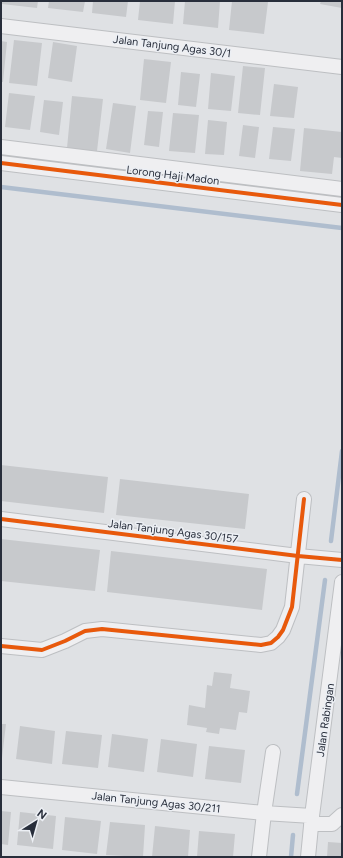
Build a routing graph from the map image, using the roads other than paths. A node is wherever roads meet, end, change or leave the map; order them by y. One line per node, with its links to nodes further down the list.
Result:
1 (1, 26): 2 (street, Jalan Tanjung Agas 30/1)
2 (342, 67)
3 (1, 147): 5 (street)
4 (1, 163): 6 (street, Lorong Haji Madon)
5 (342, 189)
6 (342, 205)
7 (304, 499): 9 (street)
8 (1, 519): 9 (street, Jalan Tanjung Agas 30/157)
9 (298, 556): 10 (street, Jalan Tanjung Agas 30/157); 12 (street)
10 (342, 560)
11 (342, 582): 17 (street, Jalan Rabingan)
12 (1, 646)
13 (273, 752): 15 (street)
14 (1, 787): 15 (street, Jalan Tanjung Agas 30/211)
15 (264, 813): 17 (street, Jalan Tanjung Agas 30/211); 18 (street)
16 (342, 815): 17 (street, Jalan Tanjung Agas 30/211)
17 (311, 820): 19 (street, Jalan Rabingan)
18 (260, 857)
19 (308, 857)

